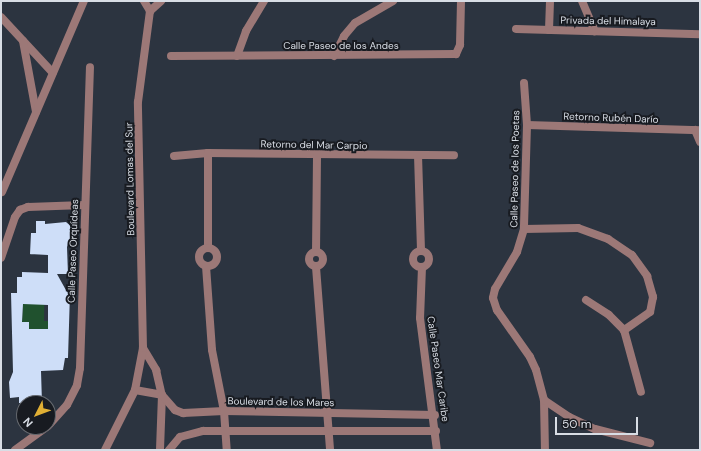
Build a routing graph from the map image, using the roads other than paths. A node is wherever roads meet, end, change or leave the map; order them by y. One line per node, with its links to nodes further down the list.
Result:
1 (84, 1): 20 (street)
2 (144, 1): 9 (street)
3 (161, 1): 9 (street)
4 (264, 1): 17 (street)
5 (393, 1): 18 (street)
6 (461, 1): 18 (street, Calle Paseo de los Andes)
7 (550, 1): 12 (street)
8 (582, 1): 13 (street)
9 (150, 11): 37 (street, Boulevard Lomas del Sur)
10 (1, 17): 15 (street)
11 (516, 29): 12 (street, Privada del Himalaya)
12 (549, 30): 13 (street, Privada del Himalaya)
13 (595, 31): 14 (street, Privada del Himalaya)
14 (700, 34)
15 (23, 41): 20 (street); 22 (street)
16 (171, 56): 17 (street, Calle Paseo de los Andes)
17 (237, 56): 18 (street, Calle Paseo de los Andes)
18 (334, 56)
19 (90, 67): 32 (street, Calle Paseo Orquídeas)
20 (53, 73): 22 (street)
21 (524, 83): 23 (street, Calle Paseo de los Poetas)
22 (36, 113): 31 (street)
23 (527, 125): 24 (street, Retorno Rubén Darío); 33 (street, Calle Paseo de los Poetas)
24 (697, 130): 25 (street, Retorno Rubén Darío)
25 (700, 142)
26 (208, 153): 27 (street, Retorno del Mar Carpio); 30 (street, Retorno del Mar Carpio); 42 (street)
27 (317, 155): 28 (street, Retorno del Mar Carpio); 43 (street)
28 (418, 155): 29 (street, Retorno del Mar Carpio); 44 (street, Calle Paseo Mar Caribe)
29 (454, 155)
30 (174, 156)
31 (2, 192)
32 (84, 205): 34 (street); 45 (street, Calle Paseo Orquídeas)
33 (524, 230): 36 (street); 41 (street, Calle Paseo de los Poetas)
34 (1, 258)
35 (586, 300): 36 (street)
36 (624, 330): 39 (street)
37 (143, 348): 38 (street, Boulevard Lomas del Sur); 40 (street, Boulevard Lomas del Sur)
38 (135, 390): 40 (street); 51 (street, Boulevard Lomas del Sur)
39 (641, 392)
40 (162, 395): 42 (street, Boulevard de los Mares); 53 (street, Boulevard Lomas del Sur)
41 (544, 400): 50 (street); 58 (street, Calle Paseo de los Poetas)
42 (224, 411): 43 (street, Boulevard de los Mares); 46 (street)
43 (326, 412): 44 (street, Boulevard de los Mares); 47 (street)
44 (435, 415): 48 (street, Calle Paseo Mar Caribe)
45 (56, 418)
46 (227, 430): 47 (street); 54 (street); 55 (street)
47 (329, 430): 48 (street); 56 (street)
48 (436, 431): 57 (street, Calle Paseo Mar Caribe)
49 (37, 435): 52 (street, Calle Paseo Orquídeas)
50 (650, 443)
51 (107, 449)
52 (15, 450)
53 (160, 450)
54 (169, 450)
55 (227, 450)
56 (330, 450)
57 (437, 450)
58 (545, 450)

